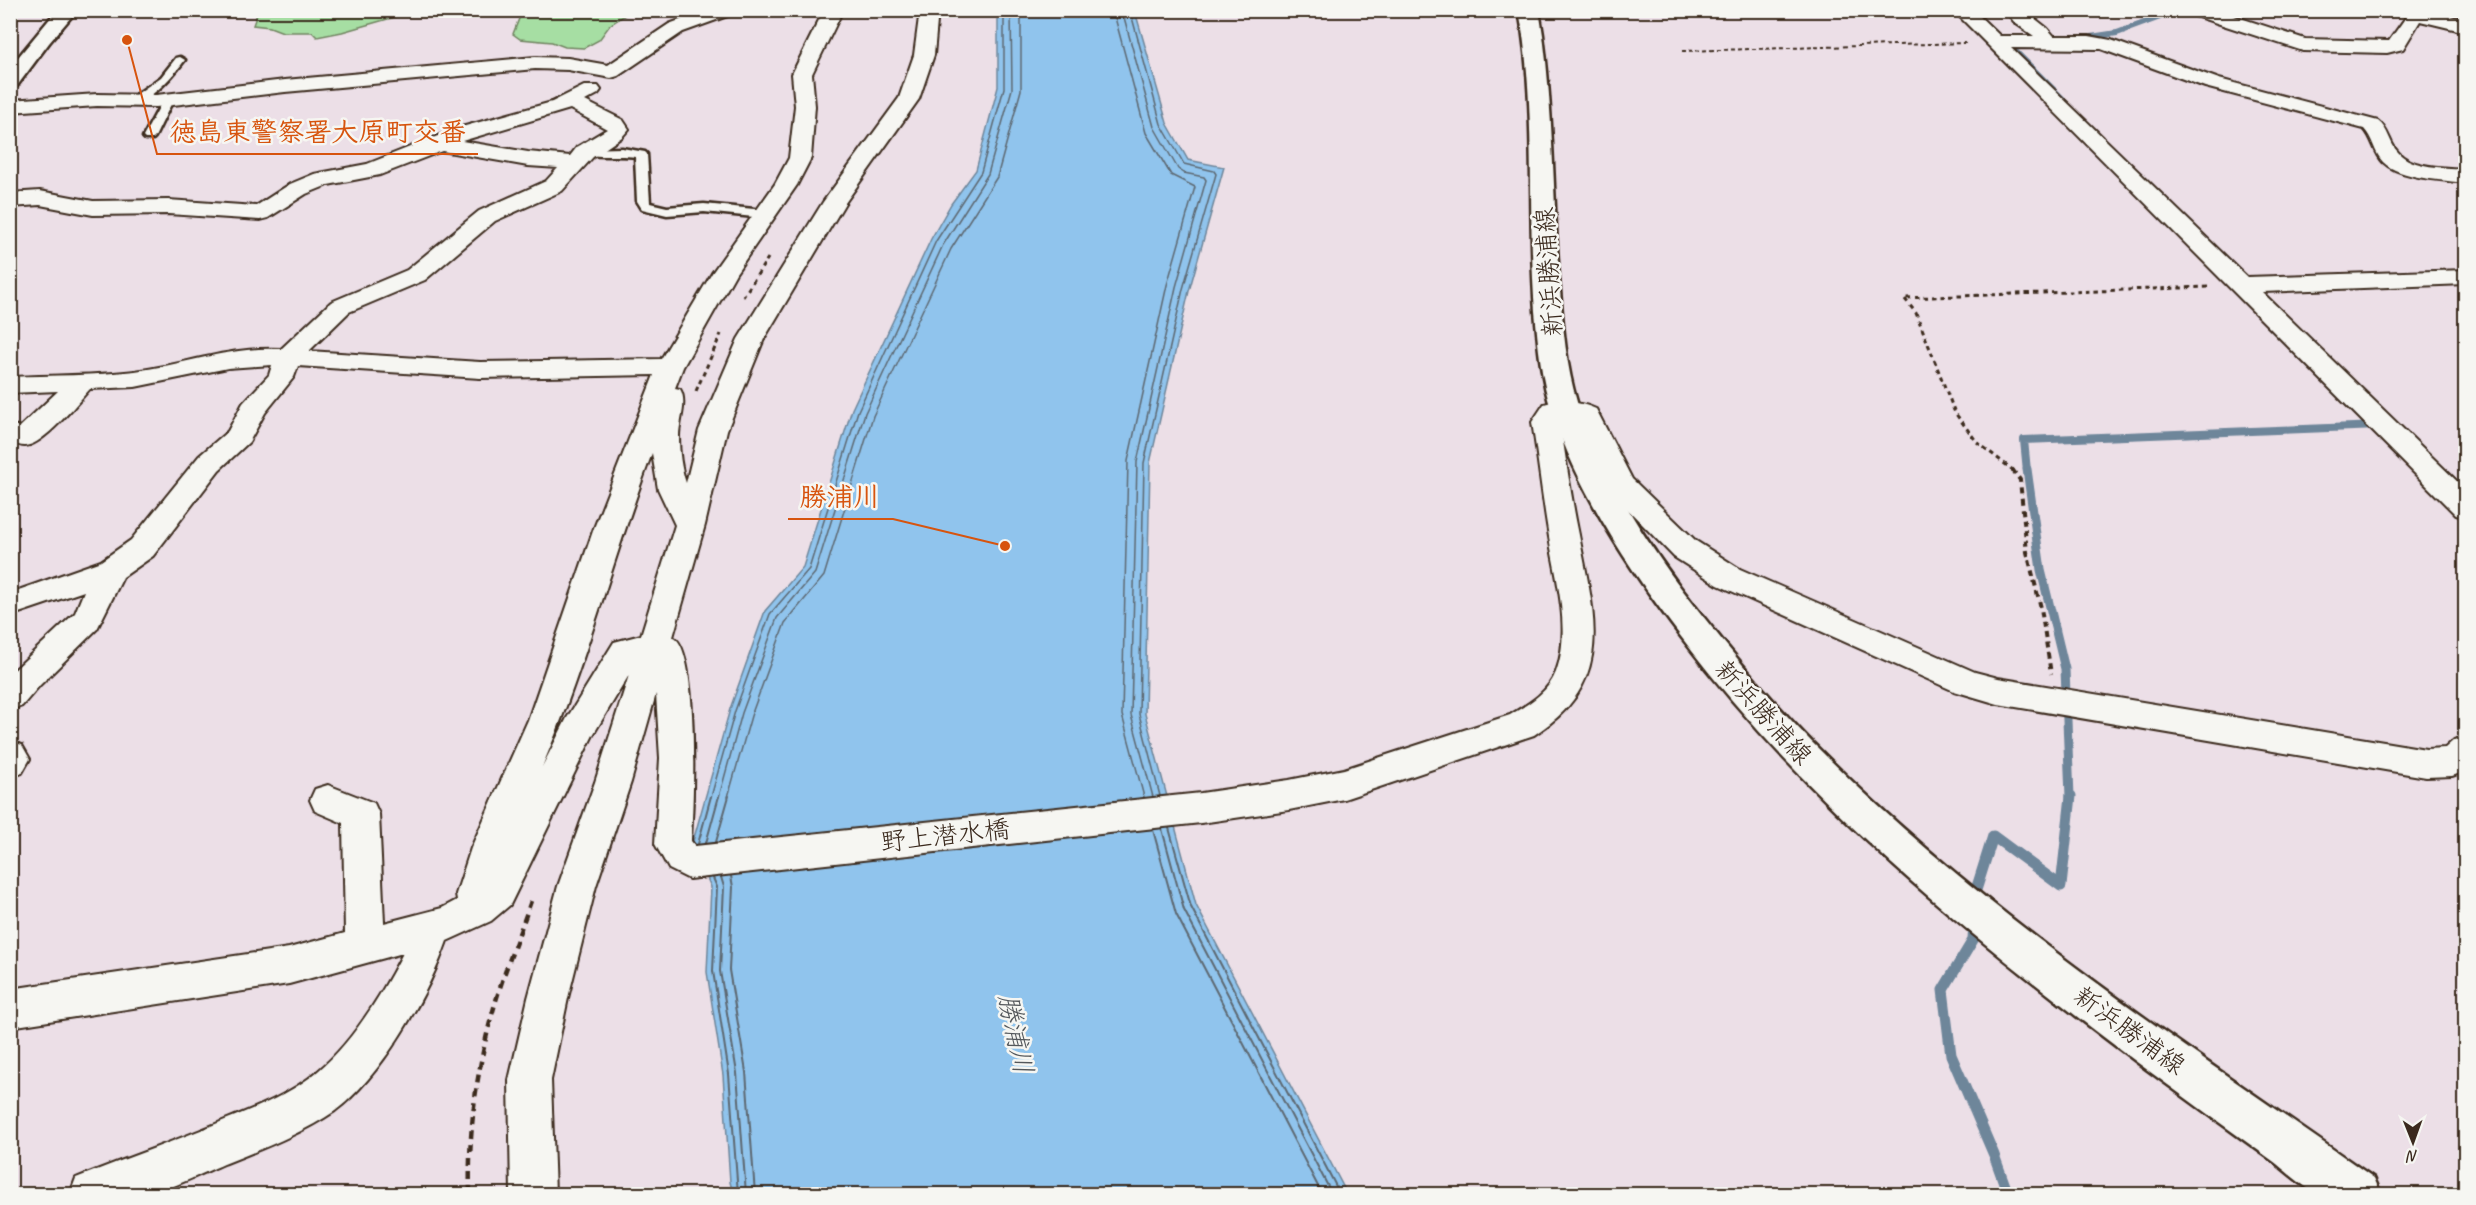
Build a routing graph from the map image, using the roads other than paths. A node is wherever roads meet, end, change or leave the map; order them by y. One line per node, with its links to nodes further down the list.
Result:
1 (68, 10): 15 (main road)
2 (726, 10): 14 (street)
3 (834, 10): 25 (street)
4 (929, 10): 35 (street)
5 (1529, 10): 32 (main road, 新浜勝浦線)
6 (1962, 10): 12 (street)
7 (2014, 10): 11 (street)
8 (2196, 10): 9 (street)
9 (2415, 13): 10 (street)
10 (2466, 26)
11 (2047, 41): 12 (street); 23 (street)
12 (1996, 42): 27 (street)
13 (180, 60): 16 (lane)
14 (611, 72): 17 (street); 18 (street)
15 (10, 82)
16 (135, 100): 17 (street); 19 (street)
17 (168, 100): 20 (lane)
18 (572, 101): 21 (street); 22 (street)
19 (10, 106)
20 (149, 137)
21 (440, 144): 22 (street); 24 (street)
22 (580, 158): 25 (lane); 28 (street)
23 (2466, 176)
24 (10, 200)
25 (764, 214): 29 (street)
26 (2466, 277): 27 (street)
27 (2240, 285): 34 (street)
28 (288, 357): 29 (street); 30 (street); 36 (street)
29 (668, 372): 35 (street); 44 (street)
30 (82, 381): 31 (street); 33 (street)
31 (10, 385)
32 (1565, 409): 38 (street, 野上潜水橋); 40 (street); 50 (main road, 新浜勝浦線)
33 (15, 438)
34 (2466, 508)
35 (690, 525): 38 (street)
36 (112, 568): 37 (street); 39 (street)
37 (10, 605)
38 (655, 643): 44 (street); 49 (street)
39 (10, 697)
40 (2466, 750)
41 (10, 755): 42 (street)
42 (10, 763)
43 (328, 800): 46 (street)
44 (477, 909): 45 (street)
45 (431, 928): 46 (street); 48 (street)
46 (365, 946): 47 (street)
47 (10, 1008)
48 (92, 1194)
49 (533, 1194)
50 (2358, 1194)

